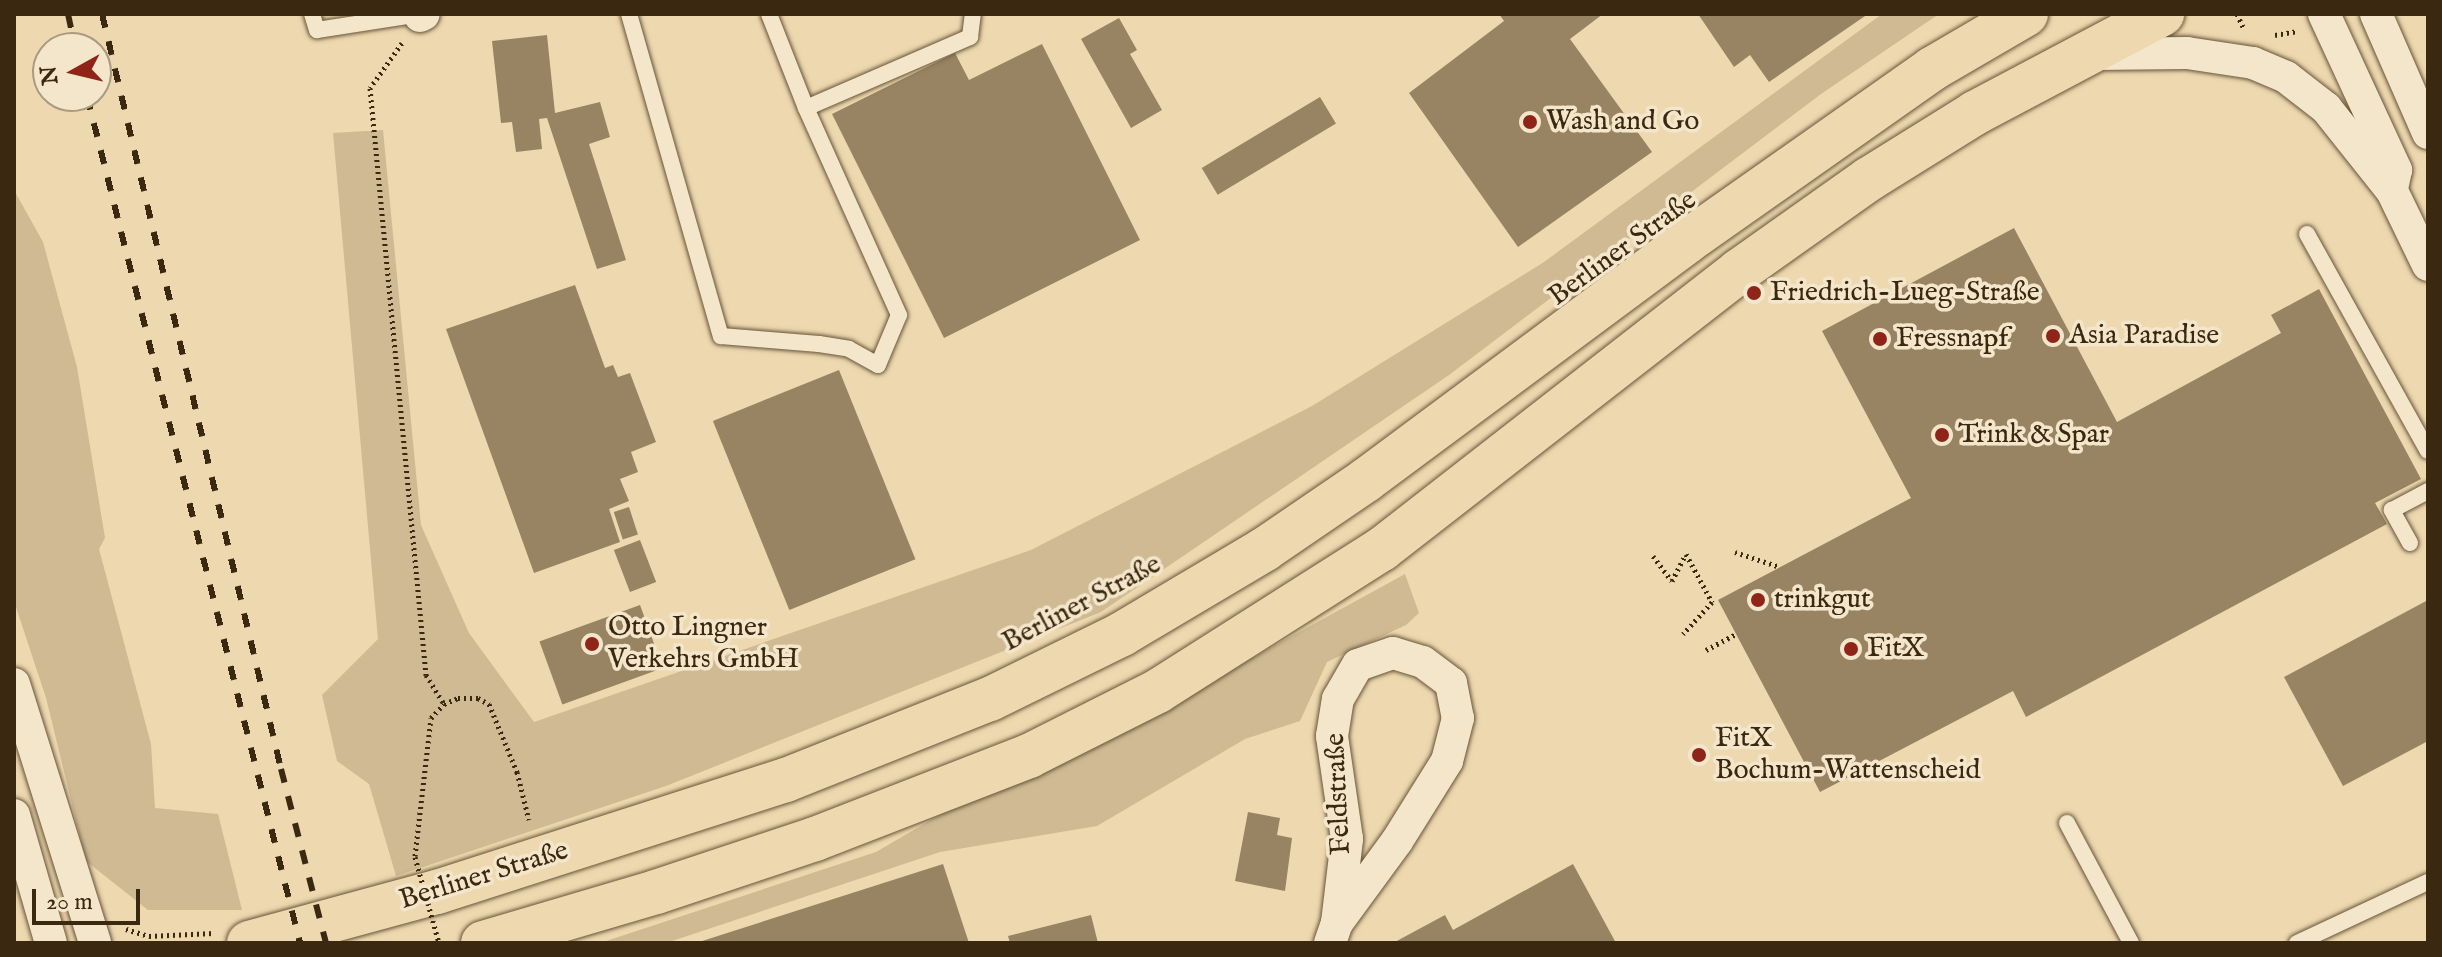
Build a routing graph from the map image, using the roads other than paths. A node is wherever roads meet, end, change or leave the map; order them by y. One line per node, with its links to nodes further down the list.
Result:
1 (312, 14): 8 (lane)
2 (629, 14): 11 (lane)
3 (769, 14): 11 (lane)
4 (973, 14): 11 (lane)
5 (2026, 14): 24 (main road, Berliner Straße)
6 (2162, 14): 10 (main road)
7 (2376, 14): 12 (street)
8 (421, 15)
9 (2325, 16): 13 (street)
10 (2085, 54): 13 (street); 27 (main road)
11 (806, 108)
12 (2428, 133)
13 (2392, 191): 15 (street)
14 (2307, 234): 16 (lane)
15 (2428, 265)
16 (2428, 451)
17 (2428, 491): 18 (lane)
18 (2410, 543)
19 (14, 684): 25 (street)
20 (14, 815): 26 (street)
21 (2067, 823): 28 (lane)
22 (2428, 882): 29 (lane)
23 (1334, 933): 23 (street, Feldstraße)
24 (235, 938)
25 (94, 940)
26 (51, 943)
27 (483, 943)
28 (2131, 943)
29 (2297, 943)

